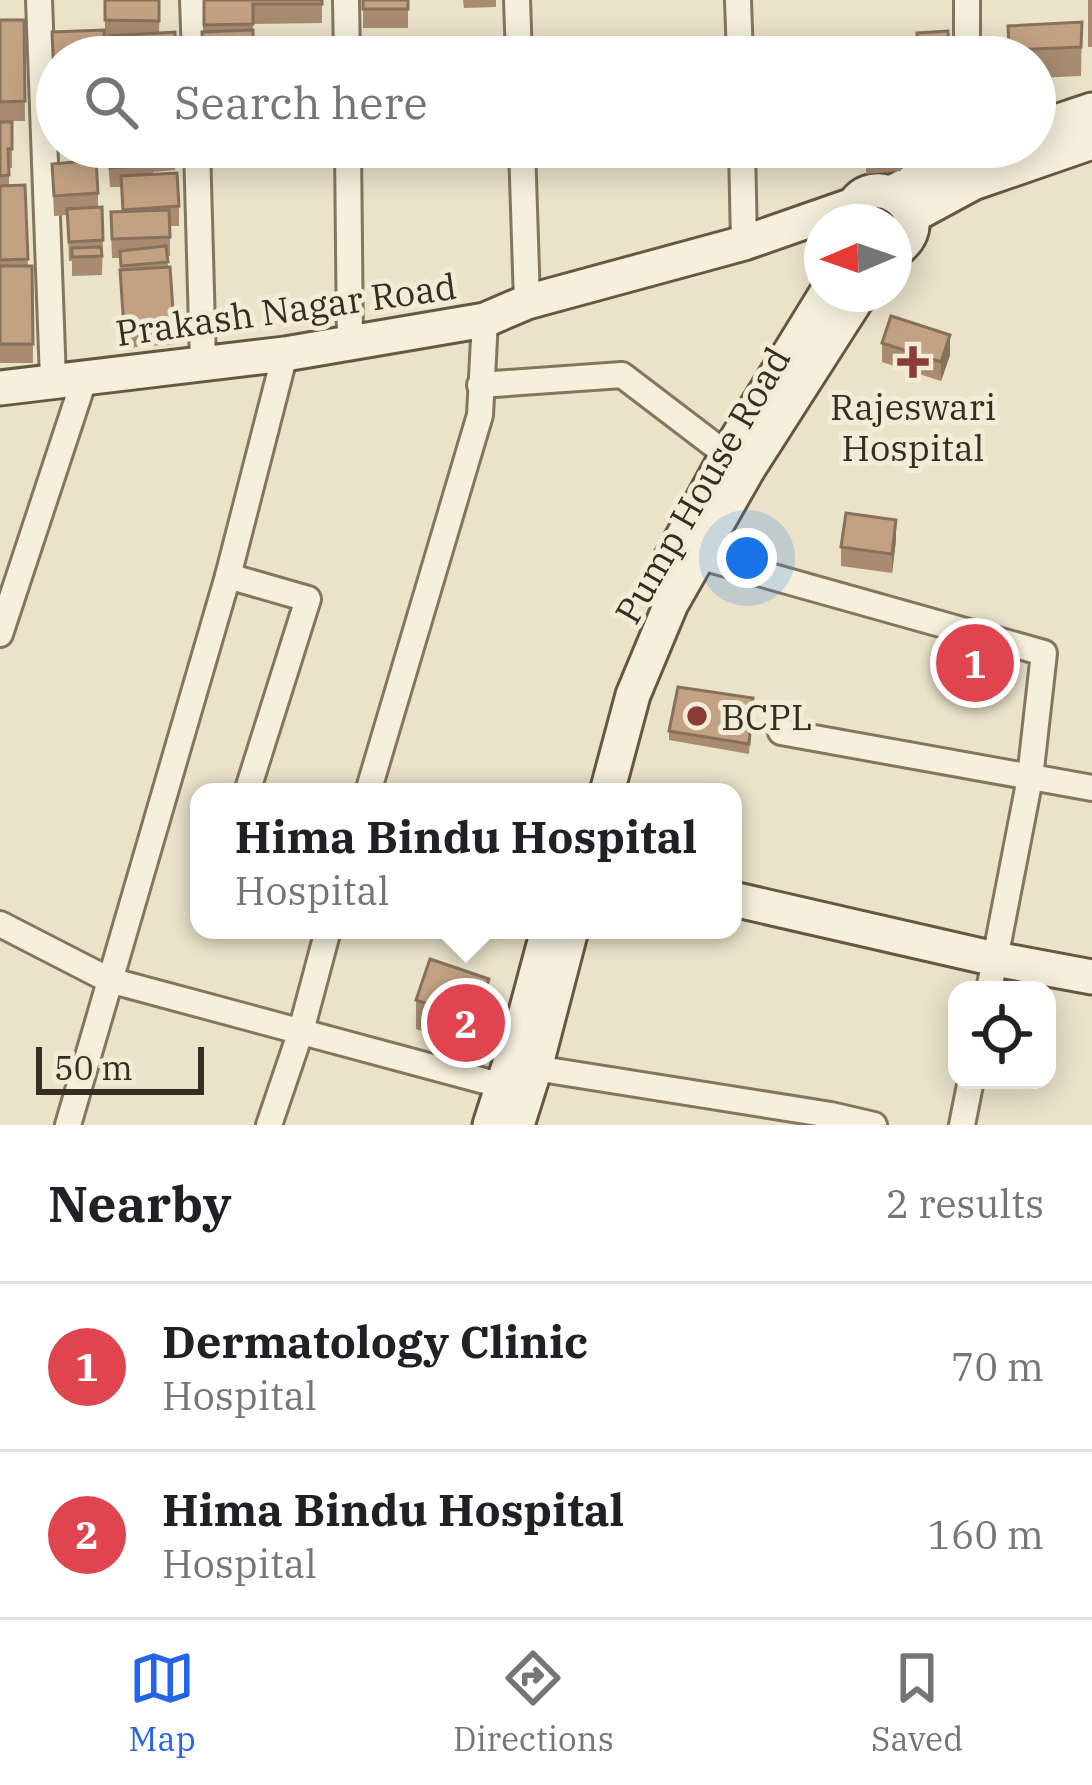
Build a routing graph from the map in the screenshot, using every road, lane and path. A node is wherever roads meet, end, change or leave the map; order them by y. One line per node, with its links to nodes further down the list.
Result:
1 (39, 0): 7 (street)
2 (193, 0): 8 (street)
3 (346, 0): 9 (street)
4 (517, 0): 10 (street)
5 (739, 0): 11 (street)
6 (967, 0): 12 (street)
7 (42, 36)
8 (194, 36)
9 (347, 36)
10 (518, 36)
11 (740, 36)
12 (967, 36)
13 (1092, 110): 14 (main road)
14 (1056, 122)
15 (1092, 142): 16 (main road)
16 (1056, 154)
17 (52, 168): 35 (street)
18 (198, 168): 34 (street)
19 (348, 168): 32 (street)
20 (523, 168): 28 (street)
21 (742, 168): 27 (street)
22 (948, 168): 25 (main road)
23 (1017, 168): 25 (main road)
24 (859, 204): 25 (main road, Prakash Nagar Road)
25 (902, 204)
26 (804, 226): 27 (main road, Prakash Nagar Road)
27 (744, 243): 28 (main road, Prakash Nagar Road)
28 (527, 302): 31 (main road, Prakash Nagar Road)
29 (815, 312): 38 (main road)
30 (848, 312): 39 (main road, Pump House Road)
31 (485, 320): 32 (main road, Prakash Nagar Road); 36 (street)
32 (350, 344): 33 (main road, Prakash Nagar Road)
33 (285, 354): 34 (main road, Prakash Nagar Road); 40 (street)
34 (203, 363): 35 (main road, Prakash Nagar Road)
35 (69, 378): 37 (main road, Prakash Nagar Road); 41 (street)
36 (481, 385): 38 (street); 45 (street)
37 (0, 388)
38 (727, 454): 46 (main road)
39 (698, 556): 43 (street); 47 (main road, Pump House Road)
40 (228, 576): 44 (street); 56 (street)
41 (0, 634)
42 (781, 732): 43 (street)
43 (1030, 778): 48 (street); 54 (street)
44 (250, 783)
45 (371, 783)
46 (586, 783)
47 (610, 783)
48 (1092, 788)
49 (742, 901): 54 (main road)
50 (0, 924): 56 (street)
51 (326, 939): 57 (street)
52 (545, 939): 59 (main road)
53 (570, 939): 58 (main road)
54 (992, 975): 55 (main road)
55 (1092, 977)
56 (110, 980): 57 (street); 62 (street)
57 (301, 1030): 59 (street); 63 (street)
58 (536, 1068): 59 (main road); 61 (street); 65 (main road)
59 (503, 1086): 64 (main road)
60 (969, 1089): 67 (street)
61 (830, 1120): 66 (street)
62 (68, 1125)
63 (269, 1125)
64 (490, 1125)
65 (518, 1125)
66 (874, 1125)
67 (962, 1125)

